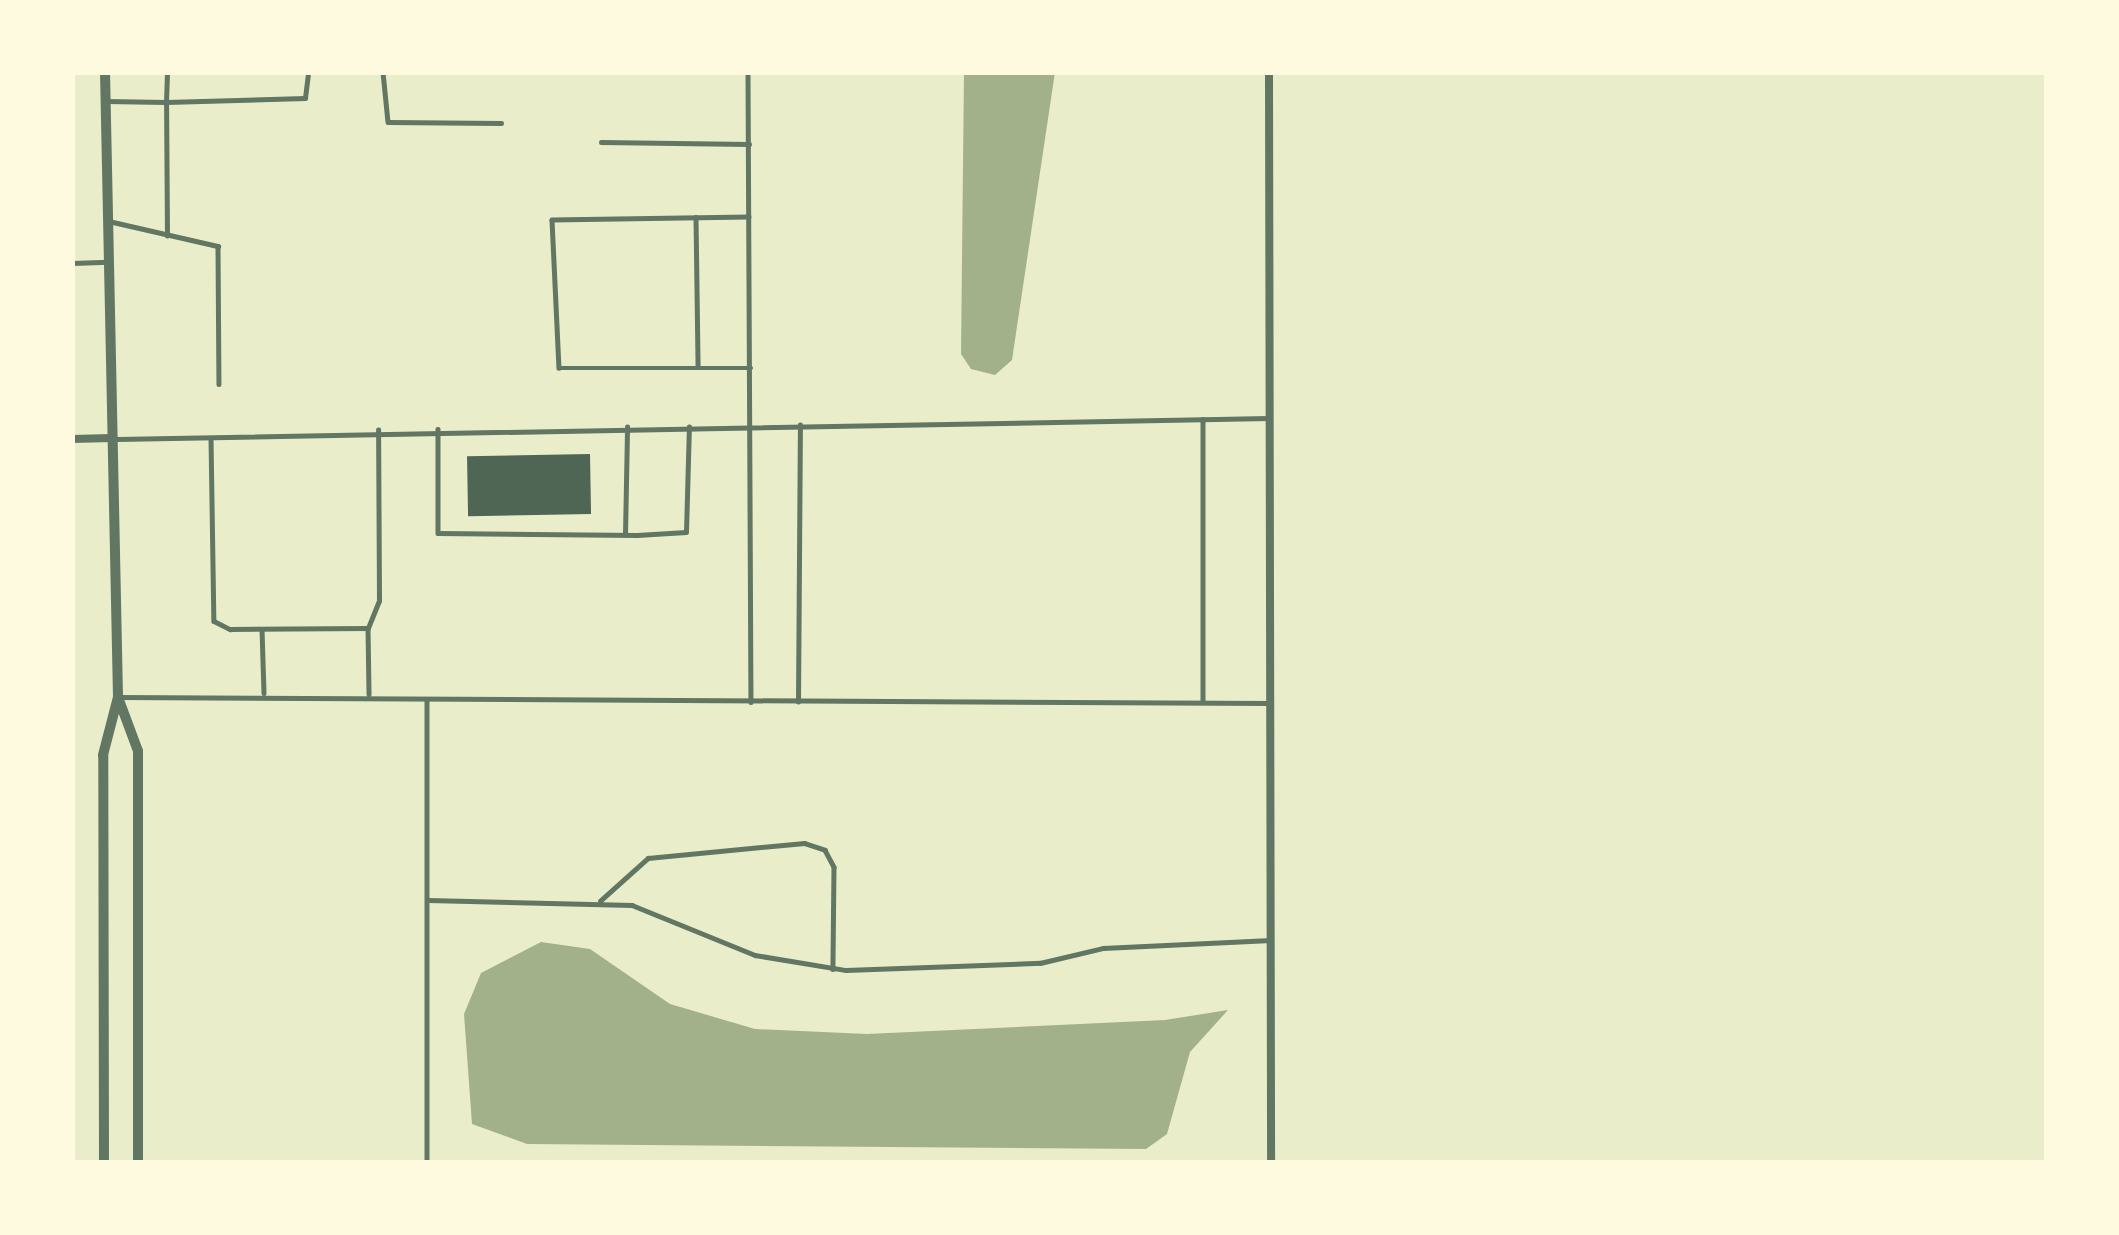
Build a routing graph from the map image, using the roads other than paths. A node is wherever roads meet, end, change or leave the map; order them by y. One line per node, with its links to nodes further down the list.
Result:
1 (105, 72): 7 (street)
2 (166, 72): 8 (lane)
3 (308, 72): 8 (lane)
4 (382, 72): 9 (lane)
5 (748, 72): 11 (lane)
6 (1269, 72): 21 (street)
7 (106, 101): 8 (lane); 14 (street)
8 (166, 102): 15 (lane)
9 (501, 123)
10 (601, 142): 11 (lane)
11 (749, 144): 13 (lane)
12 (696, 217): 13 (lane); 18 (lane); 18 (lane)
13 (749, 217): 19 (lane)
14 (107, 222): 15 (lane); 16 (street)
15 (167, 236): 20 (lane)
16 (108, 262): 17 (lane); 31 (street)
17 (72, 263)
18 (698, 368): 19 (lane)
19 (751, 368): 24 (lane)
20 (219, 384)
21 (1269, 418): 22 (lane); 42 (street)
22 (1203, 419): 23 (lane); 41 (lane)
23 (800, 425): 24 (lane); 40 (lane)
24 (751, 426): 25 (lane); 39 (lane)
25 (689, 427): 26 (lane); 32 (lane)
26 (627, 428): 27 (lane); 32 (lane)
27 (438, 429): 28 (lane); 32 (lane)
28 (378, 430): 29 (lane); 33 (lane)
29 (211, 438): 31 (lane); 34 (lane)
30 (72, 439): 31 (street)
31 (112, 439): 37 (street)
32 (625, 535)
33 (368, 628): 34 (lane); 36 (lane)
34 (262, 629): 35 (lane)
35 (264, 693): 36 (lane); 37 (lane)
36 (369, 695): 38 (lane)
37 (118, 697): 47 (street); 48 (street)
38 (427, 701): 39 (lane); 43 (lane)
39 (751, 702): 40 (lane)
40 (798, 702): 41 (lane)
41 (1203, 703): 42 (lane)
42 (1270, 703): 45 (street)
43 (428, 900): 44 (lane); 49 (lane)
44 (600, 902): 46 (lane); 46 (lane)
45 (1270, 940): 46 (lane); 50 (street)
46 (833, 969)
47 (104, 1163)
48 (138, 1163)
49 (427, 1163)
50 (1271, 1163)

